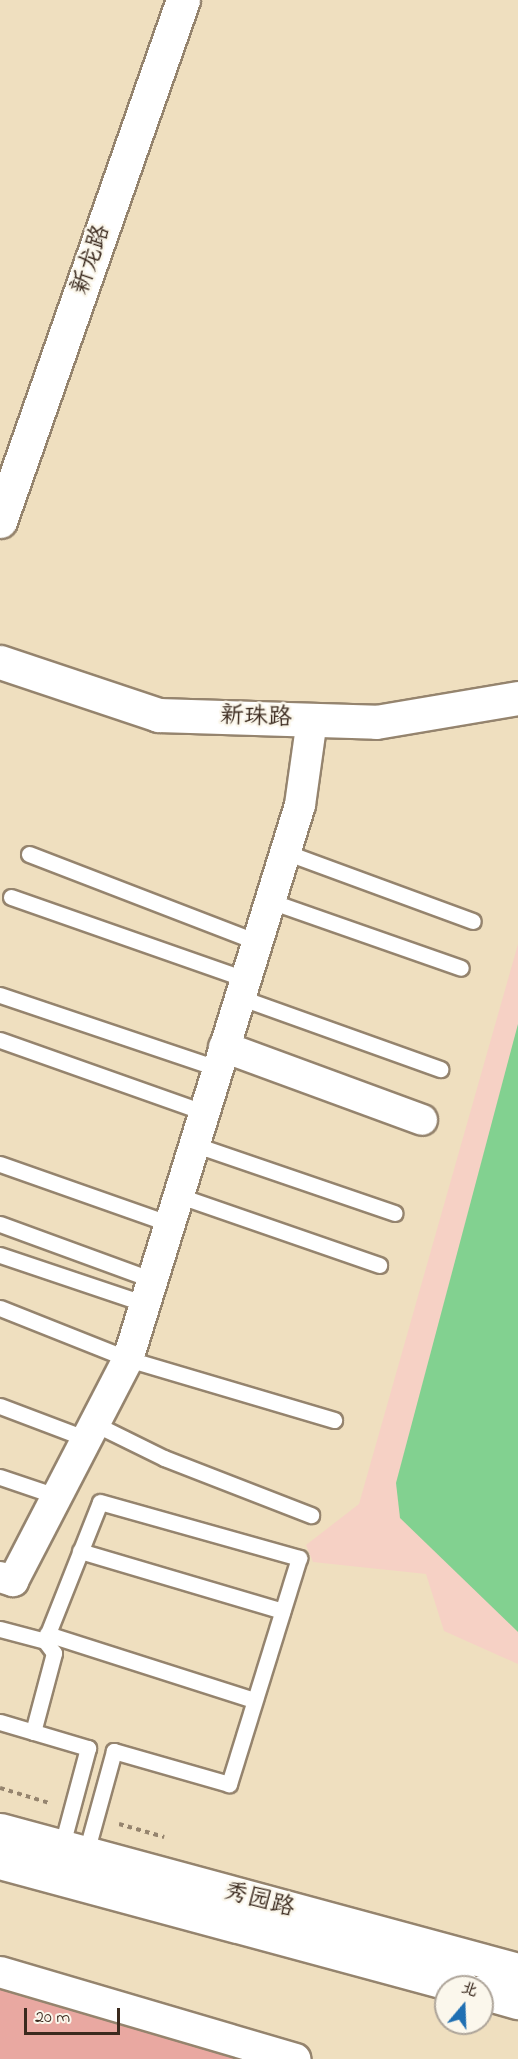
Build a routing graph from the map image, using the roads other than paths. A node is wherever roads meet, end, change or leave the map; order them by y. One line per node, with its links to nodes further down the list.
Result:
1 (183, 0): 2 (street, 新龙路)
2 (0, 521)
3 (0, 662): 5 (street, 新珠路)
4 (518, 698): 5 (street, 新珠路)
5 (312, 720): 6 (street)
6 (285, 852): 9 (street); 10 (lane)
7 (29, 854): 11 (lane)
8 (11, 897): 13 (lane)
9 (270, 901): 11 (street); 12 (lane)
10 (473, 921)
11 (257, 942): 13 (street)
12 (461, 968)
13 (242, 988): 16 (street); 17 (lane)
14 (0, 995): 16 (lane)
15 (0, 1040): 18 (lane)
16 (220, 1057): 18 (street); 19 (street)
17 (440, 1069)
18 (203, 1112): 20 (street)
19 (422, 1120)
20 (193, 1144): 22 (street); 23 (lane)
21 (0, 1164): 24 (lane)
22 (177, 1195): 24 (street); 27 (lane)
23 (395, 1213)
24 (168, 1223): 28 (street)
25 (0, 1224): 28 (lane)
26 (0, 1255): 28 (lane)
27 (379, 1265)
28 (146, 1291): 30 (street)
29 (0, 1308): 30 (lane)
30 (128, 1359): 32 (lane); 33 (street)
31 (0, 1406): 33 (lane)
32 (334, 1420)
33 (93, 1432): 35 (street); 36 (lane)
34 (0, 1477): 35 (lane)
35 (59, 1497): 38 (street)
36 (311, 1515)
37 (80, 1551): 39 (lane); 39 (lane); 41 (lane)
38 (0, 1577)
39 (282, 1611): 42 (lane)
40 (0, 1629): 41 (lane)
41 (46, 1637): 42 (lane); 44 (lane)
42 (254, 1700): 47 (lane)
43 (0, 1722): 44 (lane)
44 (33, 1732): 47 (lane)
45 (0, 1830): 47 (street, 秀园路)
46 (0, 1862): 47 (street, 秀园路)
47 (68, 1866): 48 (street, 秀园路); 50 (street, 秀园路)
48 (518, 1970)
49 (0, 1972): 53 (street)
50 (434, 1978)
51 (494, 1995): 52 (street)
52 (518, 2002)
53 (256, 2054): 54 (street)
54 (295, 2059)

